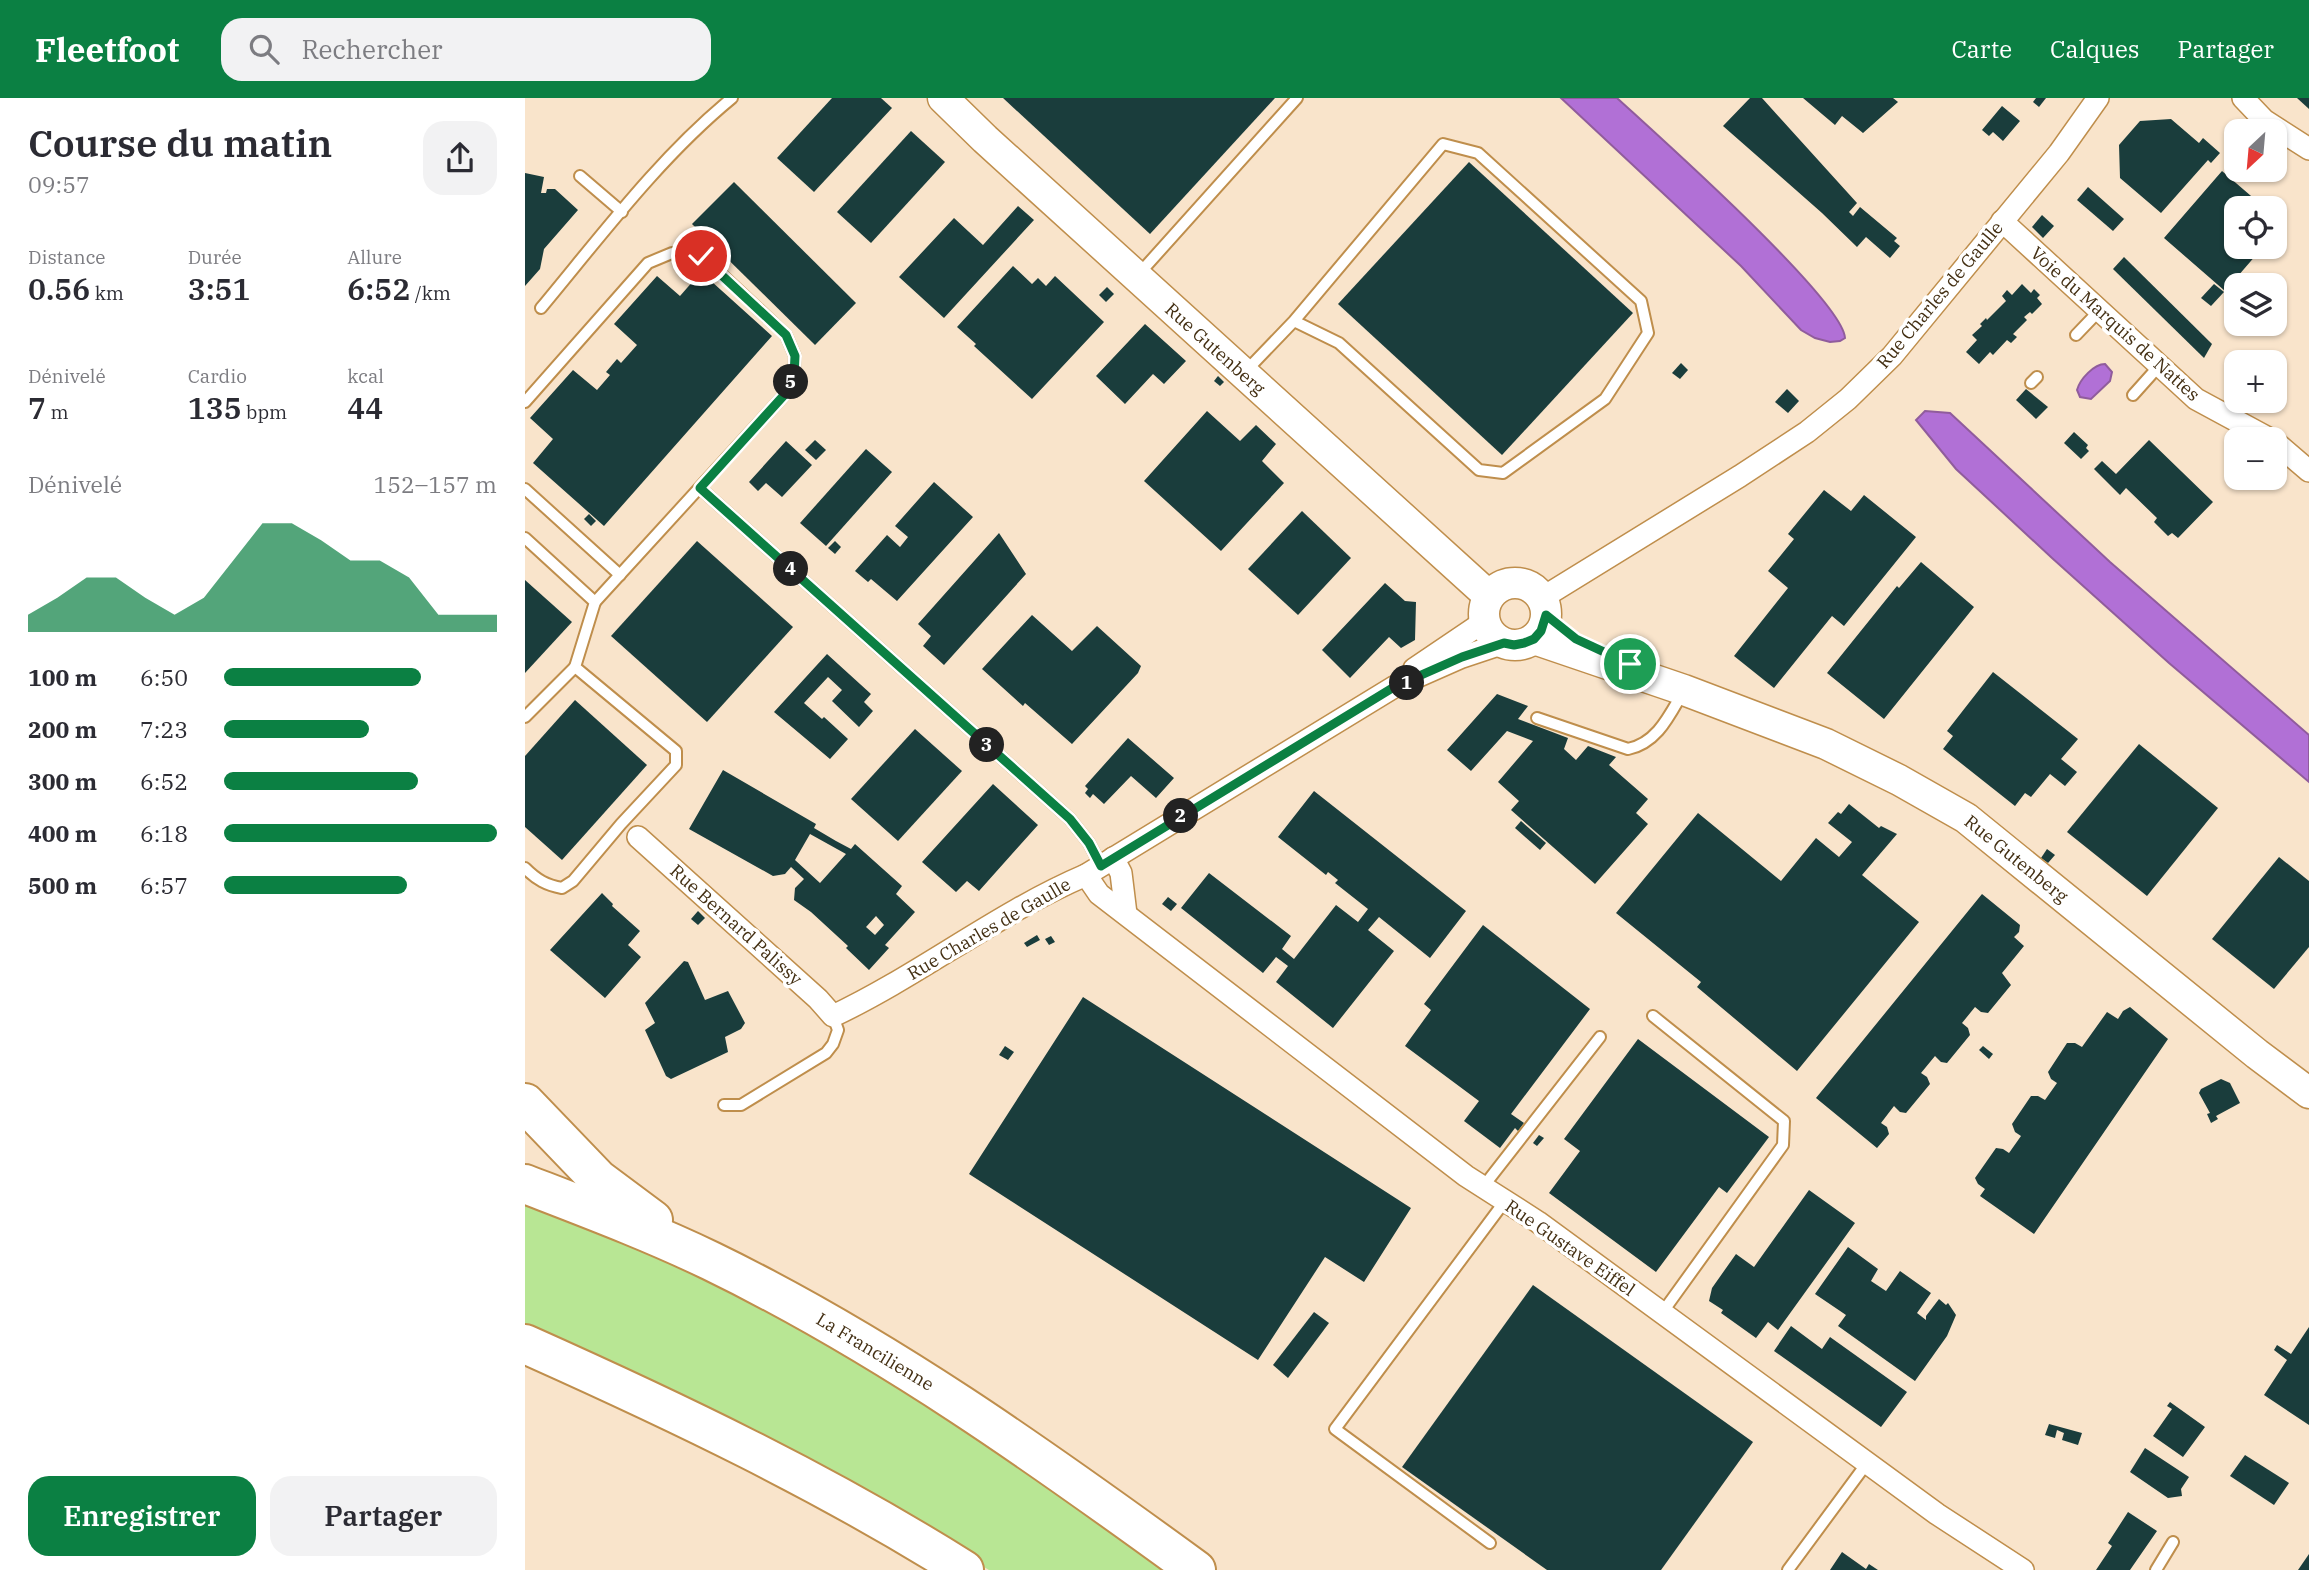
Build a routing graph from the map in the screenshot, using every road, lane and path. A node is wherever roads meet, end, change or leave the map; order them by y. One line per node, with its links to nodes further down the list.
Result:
1 (732, 98): 8 (lane)
2 (943, 98): 10 (street, Rue Gutenberg)
3 (1297, 98): 10 (lane)
4 (2098, 98): 9 (street, Rue Charles de Gaulle)
5 (2243, 98): 6 (street)
6 (2309, 149)
7 (580, 176): 8 (lane)
8 (622, 212): 11 (lane)
9 (2002, 221): 12 (street, Voie du Marquis de Nattes); 27 (street, Rue Charles de Gaulle)
10 (1136, 277): 16 (street, Rue Gutenberg)
11 (541, 308)
12 (2099, 312): 14 (lane); 15 (street, Voie du Marquis de Nattes)
13 (1294, 321): 13 (lane); 16 (lane)
14 (2076, 335)
15 (2159, 366): 17 (lane); 19 (street, Voie du Marquis de Nattes)
16 (1243, 374): 28 (street, Rue Gutenberg)
17 (2133, 395)
18 (525, 402): 22 (lane)
19 (2248, 427)
20 (2287, 452): 21 (street)
21 (2309, 471)
22 (700, 488): 25 (lane); 34 (lane, Rue Gustave Eiffel)
23 (525, 489): 25 (lane)
24 (525, 538): 26 (lane)
25 (620, 575): 26 (lane)
26 (595, 602): 29 (lane)
27 (1540, 617): 28 (street); 28 (street); 30 (street, Rue Gutenberg)
28 (1493, 620): 34 (street, Rue Charles de Gaulle)
29 (575, 667): 31 (lane); 33 (lane)
30 (1684, 690): 32 (lane); 40 (street, Rue Gutenberg)
31 (525, 717)
32 (1537, 718)
33 (630, 831): 35 (lane); 37 (street, Rue Bernard Palissy)
34 (1100, 866): 36 (street, Rue Gustave Eiffel); 36 (street, Rue Gustave Eiffel); 37 (street, Rue Charles de Gaulle)
35 (525, 869)
36 (1126, 914): 44 (street, Rue Gustave Eiffel)
37 (833, 1016): 42 (lane)
38 (1653, 1016): 47 (lane)
39 (1600, 1037): 44 (lane)
40 (2309, 1093)
41 (525, 1103): 46 (highway)
42 (723, 1105)
43 (525, 1184): 46 (highway, La Francilienne)
44 (1483, 1187): 45 (street, Rue Gustave Eiffel)
45 (1505, 1201): 47 (street, Rue Gustave Eiffel); 53 (lane)
46 (668, 1241): 55 (highway, La Francilienne)
47 (1662, 1313): 51 (street, Rue Gustave Eiffel)
48 (525, 1344): 50 (highway)
49 (525, 1363): 50 (highway)
50 (605, 1380): 54 (highway)
51 (1867, 1463): 56 (lane); 57 (street, Rue Gustave Eiffel)
52 (2173, 1542): 58 (lane)
53 (1490, 1543)
54 (964, 1570)
55 (1196, 1570)
56 (1788, 1570)
57 (2023, 1570)
58 (2155, 1570)

